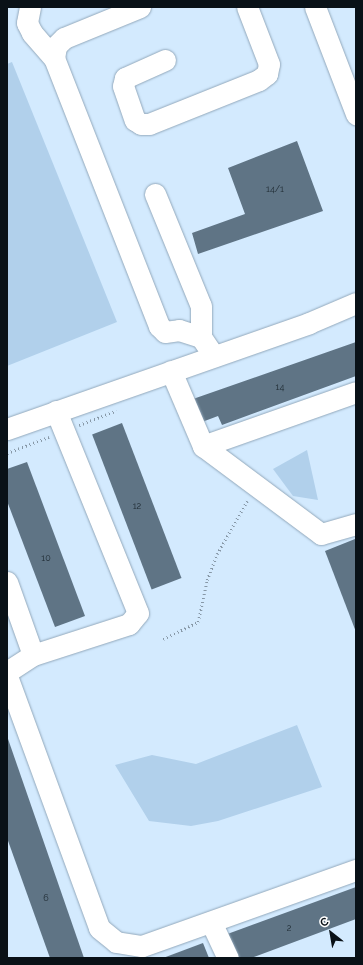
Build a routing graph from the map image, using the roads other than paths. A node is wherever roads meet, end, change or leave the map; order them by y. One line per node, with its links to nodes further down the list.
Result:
1 (30, 7): 5 (street)
2 (140, 7): 5 (street)
3 (247, 7): 6 (street)
4 (315, 7): 7 (street)
5 (54, 58): 10 (street)
6 (165, 60)
7 (356, 114)
8 (155, 194): 10 (street)
9 (356, 303): 11 (street)
10 (201, 337): 11 (street)
11 (214, 356): 12 (street)
12 (171, 371): 14 (street); 16 (street)
13 (356, 392): 16 (street)
14 (56, 411): 15 (street); 19 (street)
15 (7, 429)
16 (203, 446): 17 (street)
17 (356, 524)
18 (7, 582): 19 (street)
19 (34, 655): 20 (street)
20 (7, 672)
21 (7, 676): 23 (street)
22 (356, 870): 23 (street)
23 (211, 922): 24 (street)
24 (228, 958)

